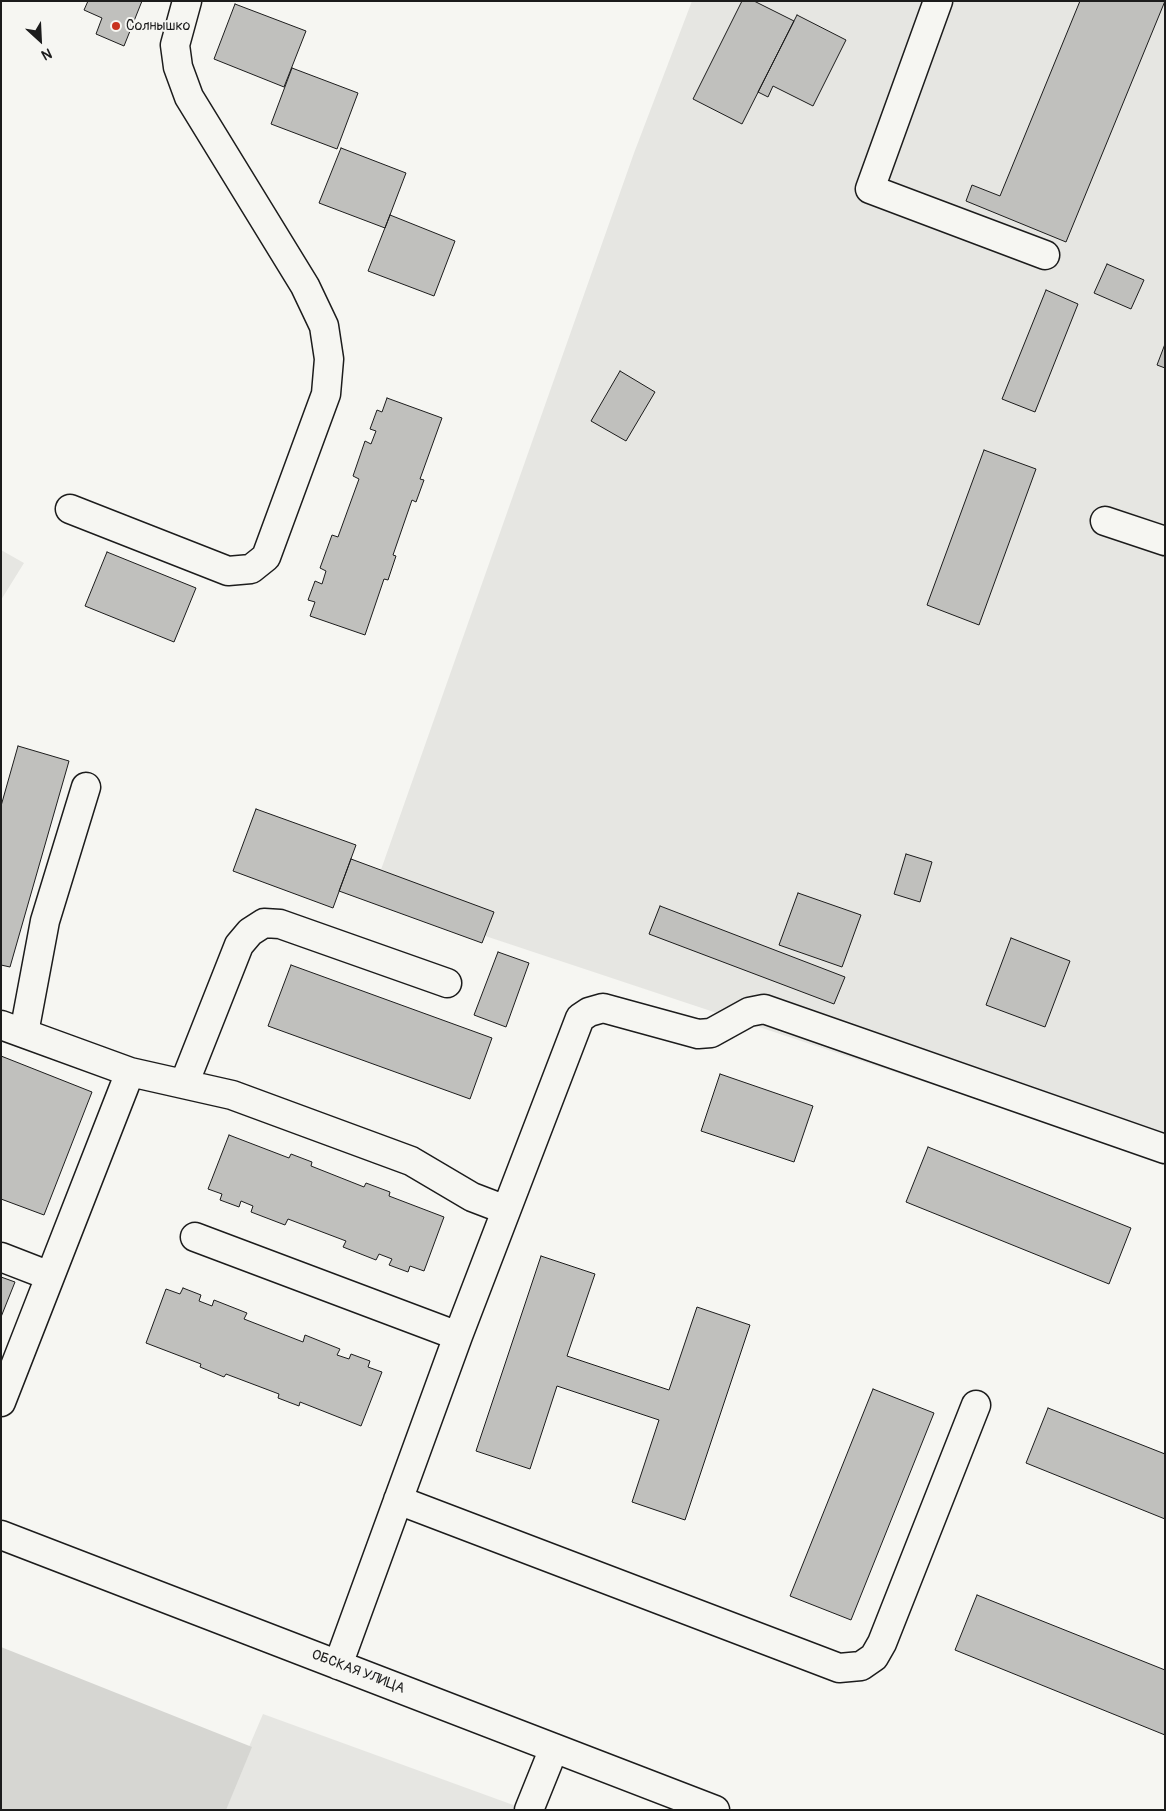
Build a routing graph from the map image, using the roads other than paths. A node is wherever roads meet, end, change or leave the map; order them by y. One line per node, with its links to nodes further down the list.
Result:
1 (187, 1): 4 (street)
2 (938, 1): 3 (street)
3 (1045, 255)
4 (70, 510)
5 (1105, 521): 6 (street)
6 (1165, 541)
7 (86, 787): 9 (street)
8 (447, 983): 11 (street)
9 (12, 1029): 10 (street)
10 (130, 1072): 11 (street); 16 (street)
11 (184, 1084): 13 (street)
12 (1165, 1149): 13 (street)
13 (506, 1210): 17 (street)
14 (194, 1237): 17 (street)
15 (1, 1257): 16 (street)
16 (50, 1276): 18 (street)
17 (458, 1336): 20 (street)
18 (1, 1401)
19 (976, 1405): 20 (street)
20 (398, 1500): 22 (street)
21 (1, 1535): 22 (street, ОБСКАЯ УЛИЦА)
22 (338, 1665): 23 (street, ОБСКАЯ УЛИЦА)
23 (554, 1748): 24 (street); 25 (street, ОБСКАЯ УЛИЦА)
24 (529, 1810)
25 (714, 1810)

